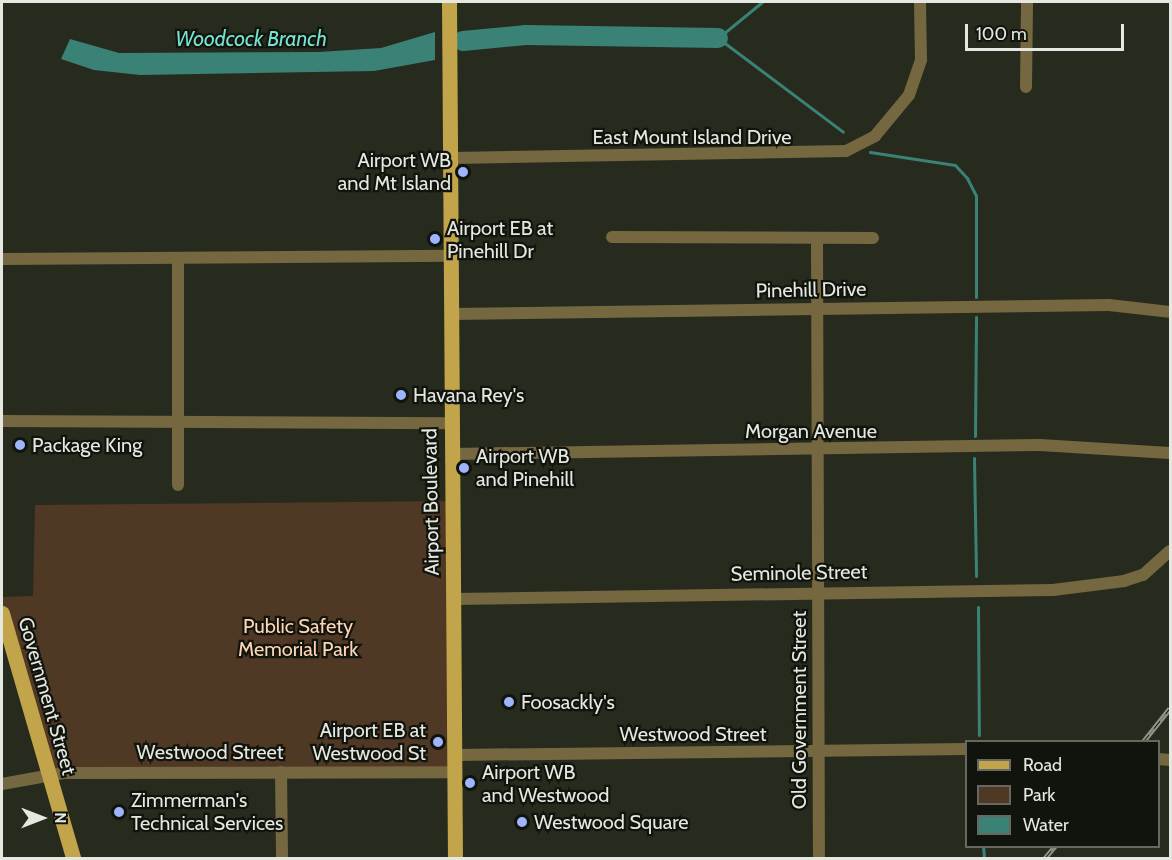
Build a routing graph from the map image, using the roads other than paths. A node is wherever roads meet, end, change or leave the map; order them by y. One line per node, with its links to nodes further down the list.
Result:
1 (449, 2): 5 (main road, Airport Boulevard)
2 (920, 2): 5 (street, East Mount Island Drive)
3 (1028, 2): 4 (street)
4 (1026, 87)
5 (451, 158): 9 (main road, Airport Boulevard)
6 (612, 237): 7 (street)
7 (817, 238): 8 (street); 12 (street, Old Government Street)
8 (873, 238)
9 (452, 255): 11 (street); 14 (main road, Airport Boulevard)
10 (2, 259): 11 (street)
11 (178, 260): 16 (street)
12 (818, 309): 13 (street, Pinehill Drive); 14 (street, Pinehill Drive); 18 (street, Old Government Street)
13 (1170, 312)
14 (452, 314): 17 (main road, Airport Boulevard)
15 (2, 421): 16 (street)
16 (178, 421): 17 (street); 21 (street)
17 (451, 423): 20 (main road, Airport Boulevard)
18 (818, 451): 19 (street, Morgan Avenue); 20 (street, Morgan Avenue); 23 (street, Old Government Street)
19 (1170, 453)
20 (452, 454): 24 (main road, Airport Boulevard)
21 (178, 485)
22 (1170, 551): 23 (street, Seminole Street)
23 (818, 591): 24 (street, Seminole Street); 27 (street, Old Government Street)
24 (453, 599): 28 (main road, Airport Boulevard)
25 (3, 622): 31 (main road, Government Street)
26 (965, 749): 27 (street, Westwood Street)
27 (817, 753): 28 (street, Westwood Street); 36 (street, Old Government Street)
28 (455, 755): 30 (main road, Airport Boulevard)
29 (281, 772): 30 (street, Westwood Street); 31 (street, Westwood Street); 34 (street)
30 (455, 772): 35 (main road, Airport Boulevard)
31 (48, 775): 32 (street, Westwood Street); 33 (main road, Government Street)
32 (2, 784)
33 (73, 858)
34 (282, 858)
35 (455, 858)
36 (819, 858)

